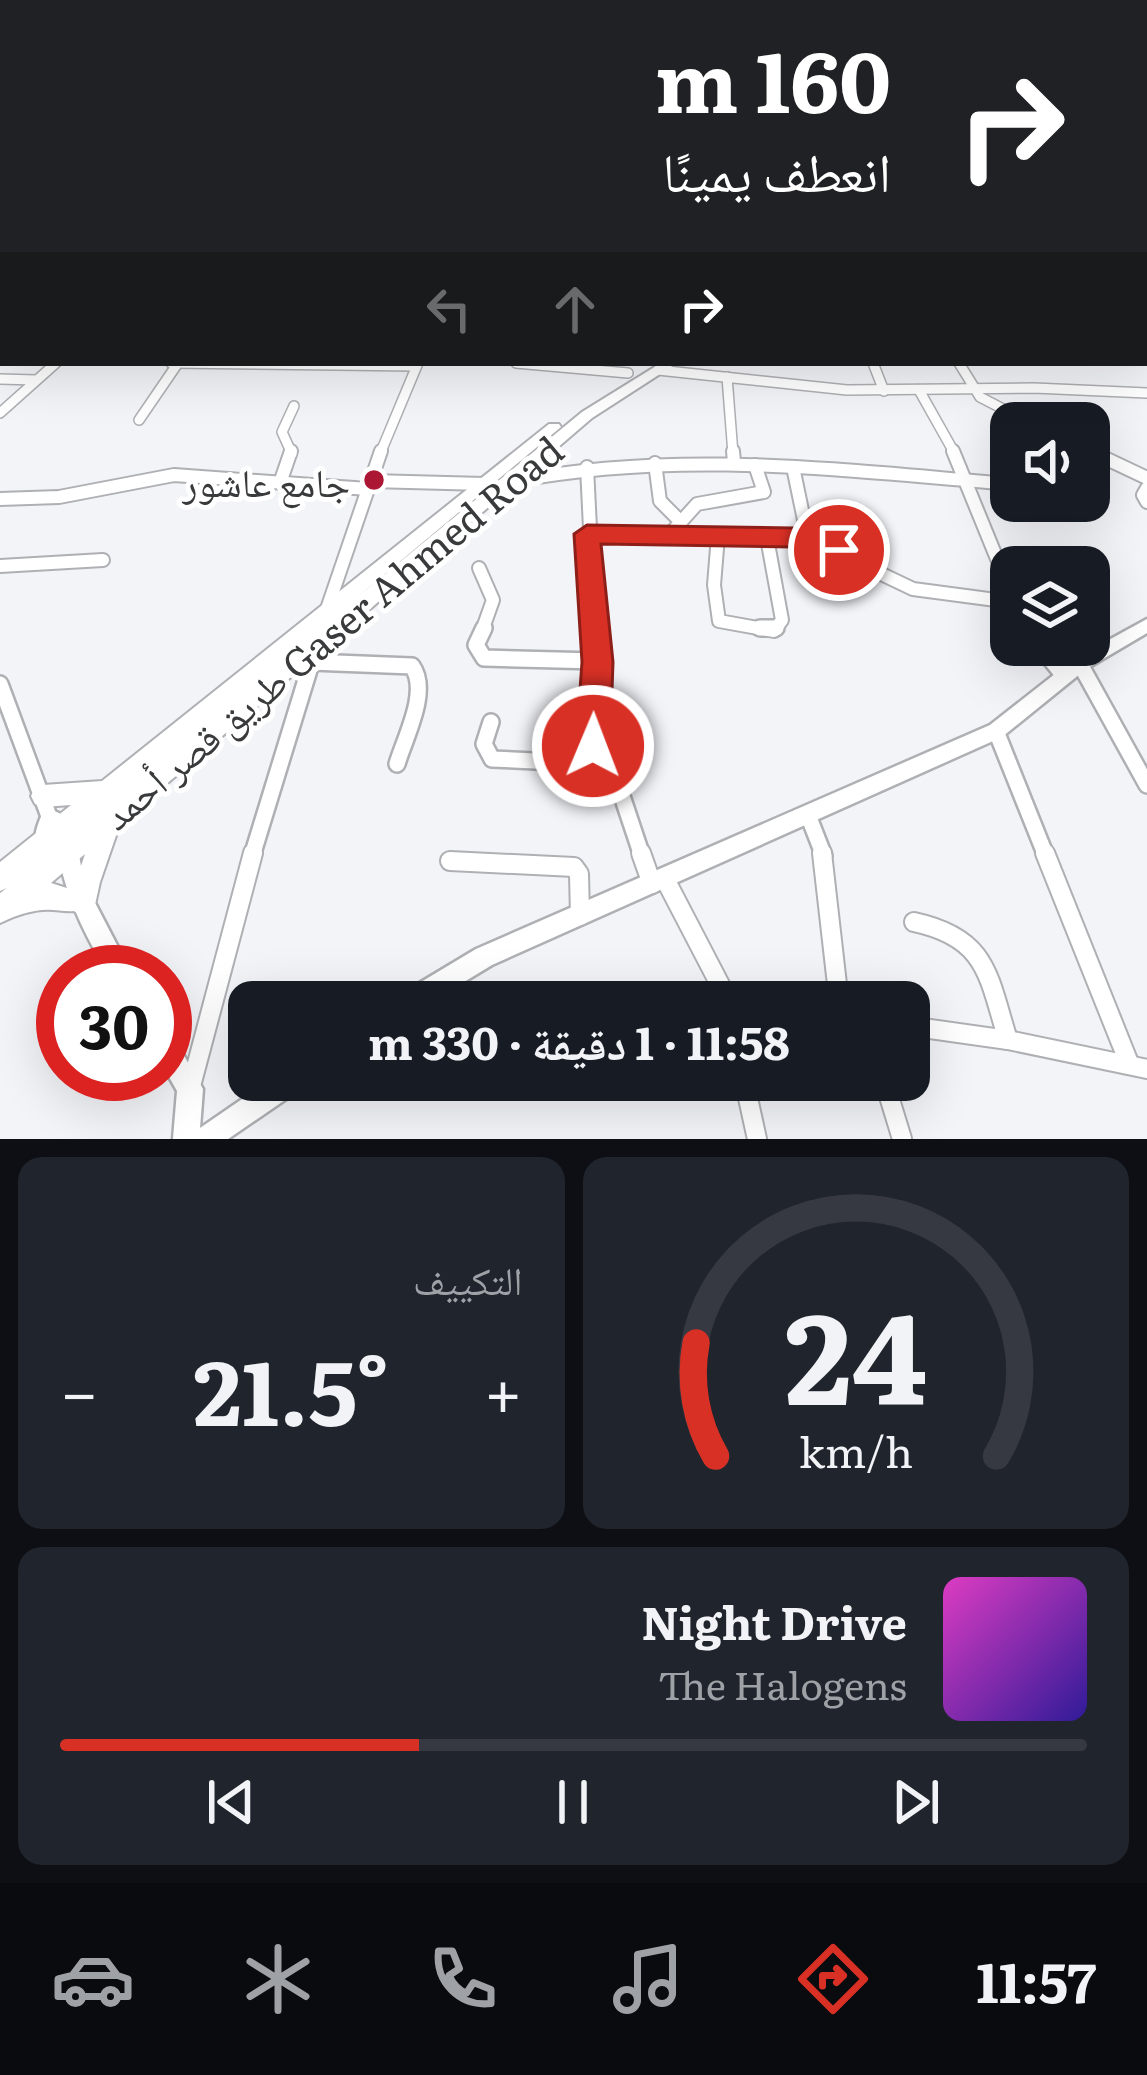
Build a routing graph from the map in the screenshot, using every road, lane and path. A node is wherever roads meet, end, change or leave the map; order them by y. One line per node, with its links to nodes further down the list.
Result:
1 (53, 366): 10 (street)
2 (172, 366): 18 (street)
3 (416, 366): 31 (street)
4 (617, 366): 7 (street)
5 (874, 366): 13 (street)
6 (961, 366): 11 (street)
7 (651, 367): 8 (street); 26 (main road, طريق قصر أحمد Gaser Ahmed Road); 29 (main road, طريق قصر أحمد Gaser Ahmed Road)
8 (727, 377): 13 (street); 20 (street)
9 (0, 380): 10 (street)
10 (37, 380): 17 (street)
11 (973, 389): 12 (street); 14 (street); 15 (street)
12 (919, 390): 13 (street); 28 (street)
13 (884, 391)
14 (1147, 393)
15 (990, 403)
16 (294, 406): 27 (street)
17 (1, 412)
18 (139, 420)
19 (1110, 461): 25 (street)
20 (734, 462): 21 (street); 22 (street)
21 (655, 463): 23 (street); 35 (street)
22 (755, 464): 24 (street); 35 (street)
23 (587, 467): 26 (street); 36 (street)
24 (793, 467): 28 (street); 40 (street)
25 (1147, 478)
26 (508, 482): 48 (main road, طريق قصر أحمد Gaser Ahmed Road)
27 (280, 483): 31 (street); 33 (street)
28 (966, 483): 30 (street); 41 (street)
29 (484, 484): 31 (street); 46 (main road, طريق قصر أحمد Gaser Ahmed Road)
30 (990, 484)
31 (370, 485): 46 (street)
32 (1147, 488): 34 (street)
33 (0, 499)
34 (1147, 502)
35 (677, 518): 37 (street)
36 (587, 534): 37 (street); 49 (street)
37 (670, 535): 38 (street)
38 (718, 536): 39 (street); 39 (street)
39 (767, 538): 40 (street)
40 (808, 539): 45 (street)
41 (991, 546)
42 (104, 560): 43 (street)
43 (0, 566)
44 (479, 568): 49 (street)
45 (990, 596)
46 (324, 615): 58 (main road, طريق قصر أحمد Gaser Ahmed Road)
47 (1147, 625): 51 (street)
48 (314, 652): 55 (street); 61 (main road, طريق قصر أحمد Gaser Ahmed Road); 79 (street)
49 (597, 662): 56 (street)
50 (1067, 666): 51 (street)
51 (1072, 670): 54 (street); 57 (street)
52 (1, 691): 59 (street)
53 (491, 722): 56 (street)
54 (996, 731): 60 (street); 78 (street)
55 (397, 764)
56 (600, 764): 67 (street)
57 (1147, 785)
58 (107, 791): 59 (main road); 59 (main road, طريق قصر أحمد Gaser Ahmed Road)
59 (53, 814): 62 (street); 63 (street)
60 (808, 815): 67 (street); 75 (street)
61 (110, 818): 63 (main road, طريق قصر أحمد Gaser Ahmed Road); 68 (main road)
62 (44, 843): 65 (street); 66 (main road)
63 (66, 855): 65 (main road, طريق قصر أحمد Gaser Ahmed Road); 68 (street)
64 (450, 861): 70 (street)
65 (47, 871): 68 (street); 69 (main road, طريق قصر أحمد Gaser Ahmed Road)
66 (0, 878)
67 (658, 881): 70 (street); 74 (street)
68 (79, 907): 69 (main road); 72 (street)
69 (2, 909)
70 (580, 916): 73 (street)
71 (914, 922): 77 (street)
72 (103, 945)
73 (444, 981)
74 (717, 981)
75 (837, 981)
76 (930, 1029): 77 (street)
77 (1008, 1040): 78 (street)
78 (1138, 1066)
79 (192, 1081)
80 (189, 1101): 85 (street)
81 (263, 1101): 84 (street)
82 (749, 1101): 86 (street)
83 (890, 1101): 87 (street)
84 (214, 1136)
85 (186, 1139)
86 (758, 1139)
87 (902, 1139)

